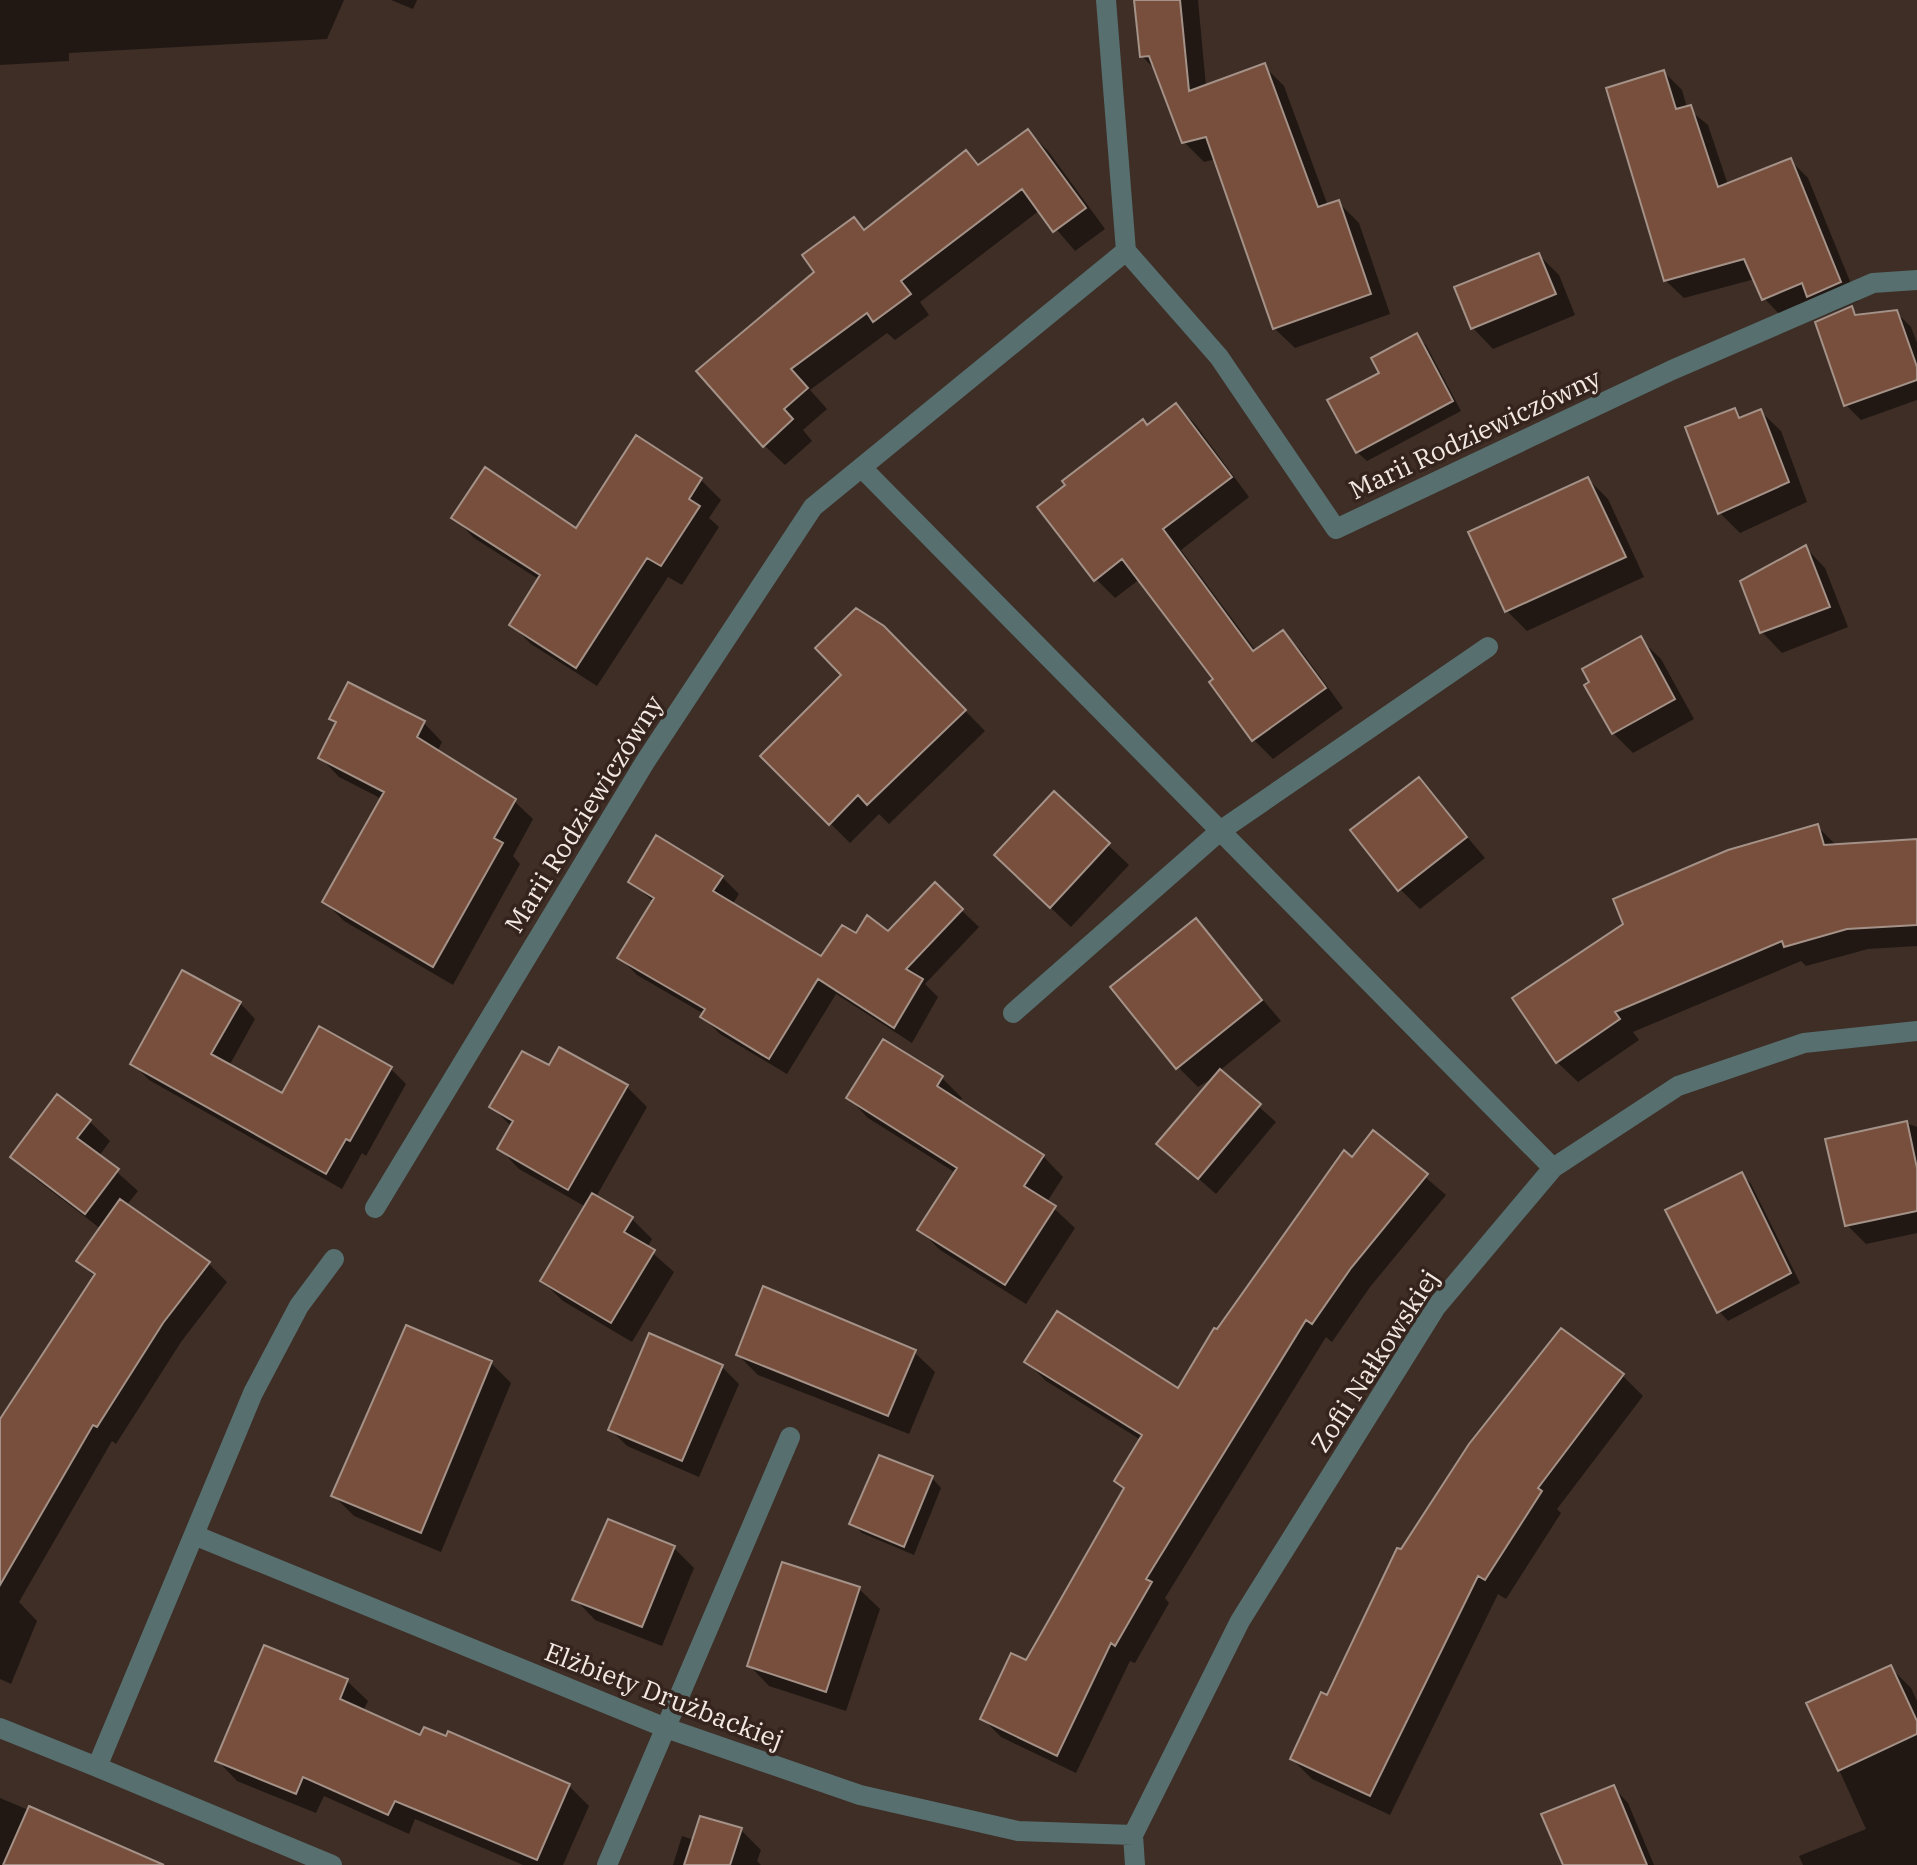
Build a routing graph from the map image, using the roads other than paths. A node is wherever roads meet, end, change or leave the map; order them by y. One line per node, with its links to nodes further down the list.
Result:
1 (1106, 0): 2 (street)
2 (1126, 251): 3 (street, Marii Rodziewiczówny); 4 (street, Marii Rodziewiczówny)
3 (1917, 280)
4 (863, 469): 6 (street); 10 (street, Marii Rodziewiczówny)
5 (1488, 647): 6 (street)
6 (1220, 831): 7 (street); 9 (street)
7 (1013, 1013)
8 (1917, 1031): 9 (street, Zofii Nałkowskiej)
9 (1553, 1168): 17 (street, Zofii Nałkowskiej)
10 (375, 1208)
11 (334, 1259): 13 (street)
12 (790, 1437): 15 (street)
13 (194, 1535): 15 (street, Elżbiety Drużbackiej); 16 (street)
14 (0, 1728): 16 (street)
15 (666, 1728): 17 (street, Elżbiety Drużbackiej); 19 (street)
16 (97, 1767): 18 (street)
17 (1133, 1835): 20 (street)
18 (332, 1865)
19 (607, 1865)
20 (1135, 1865)

